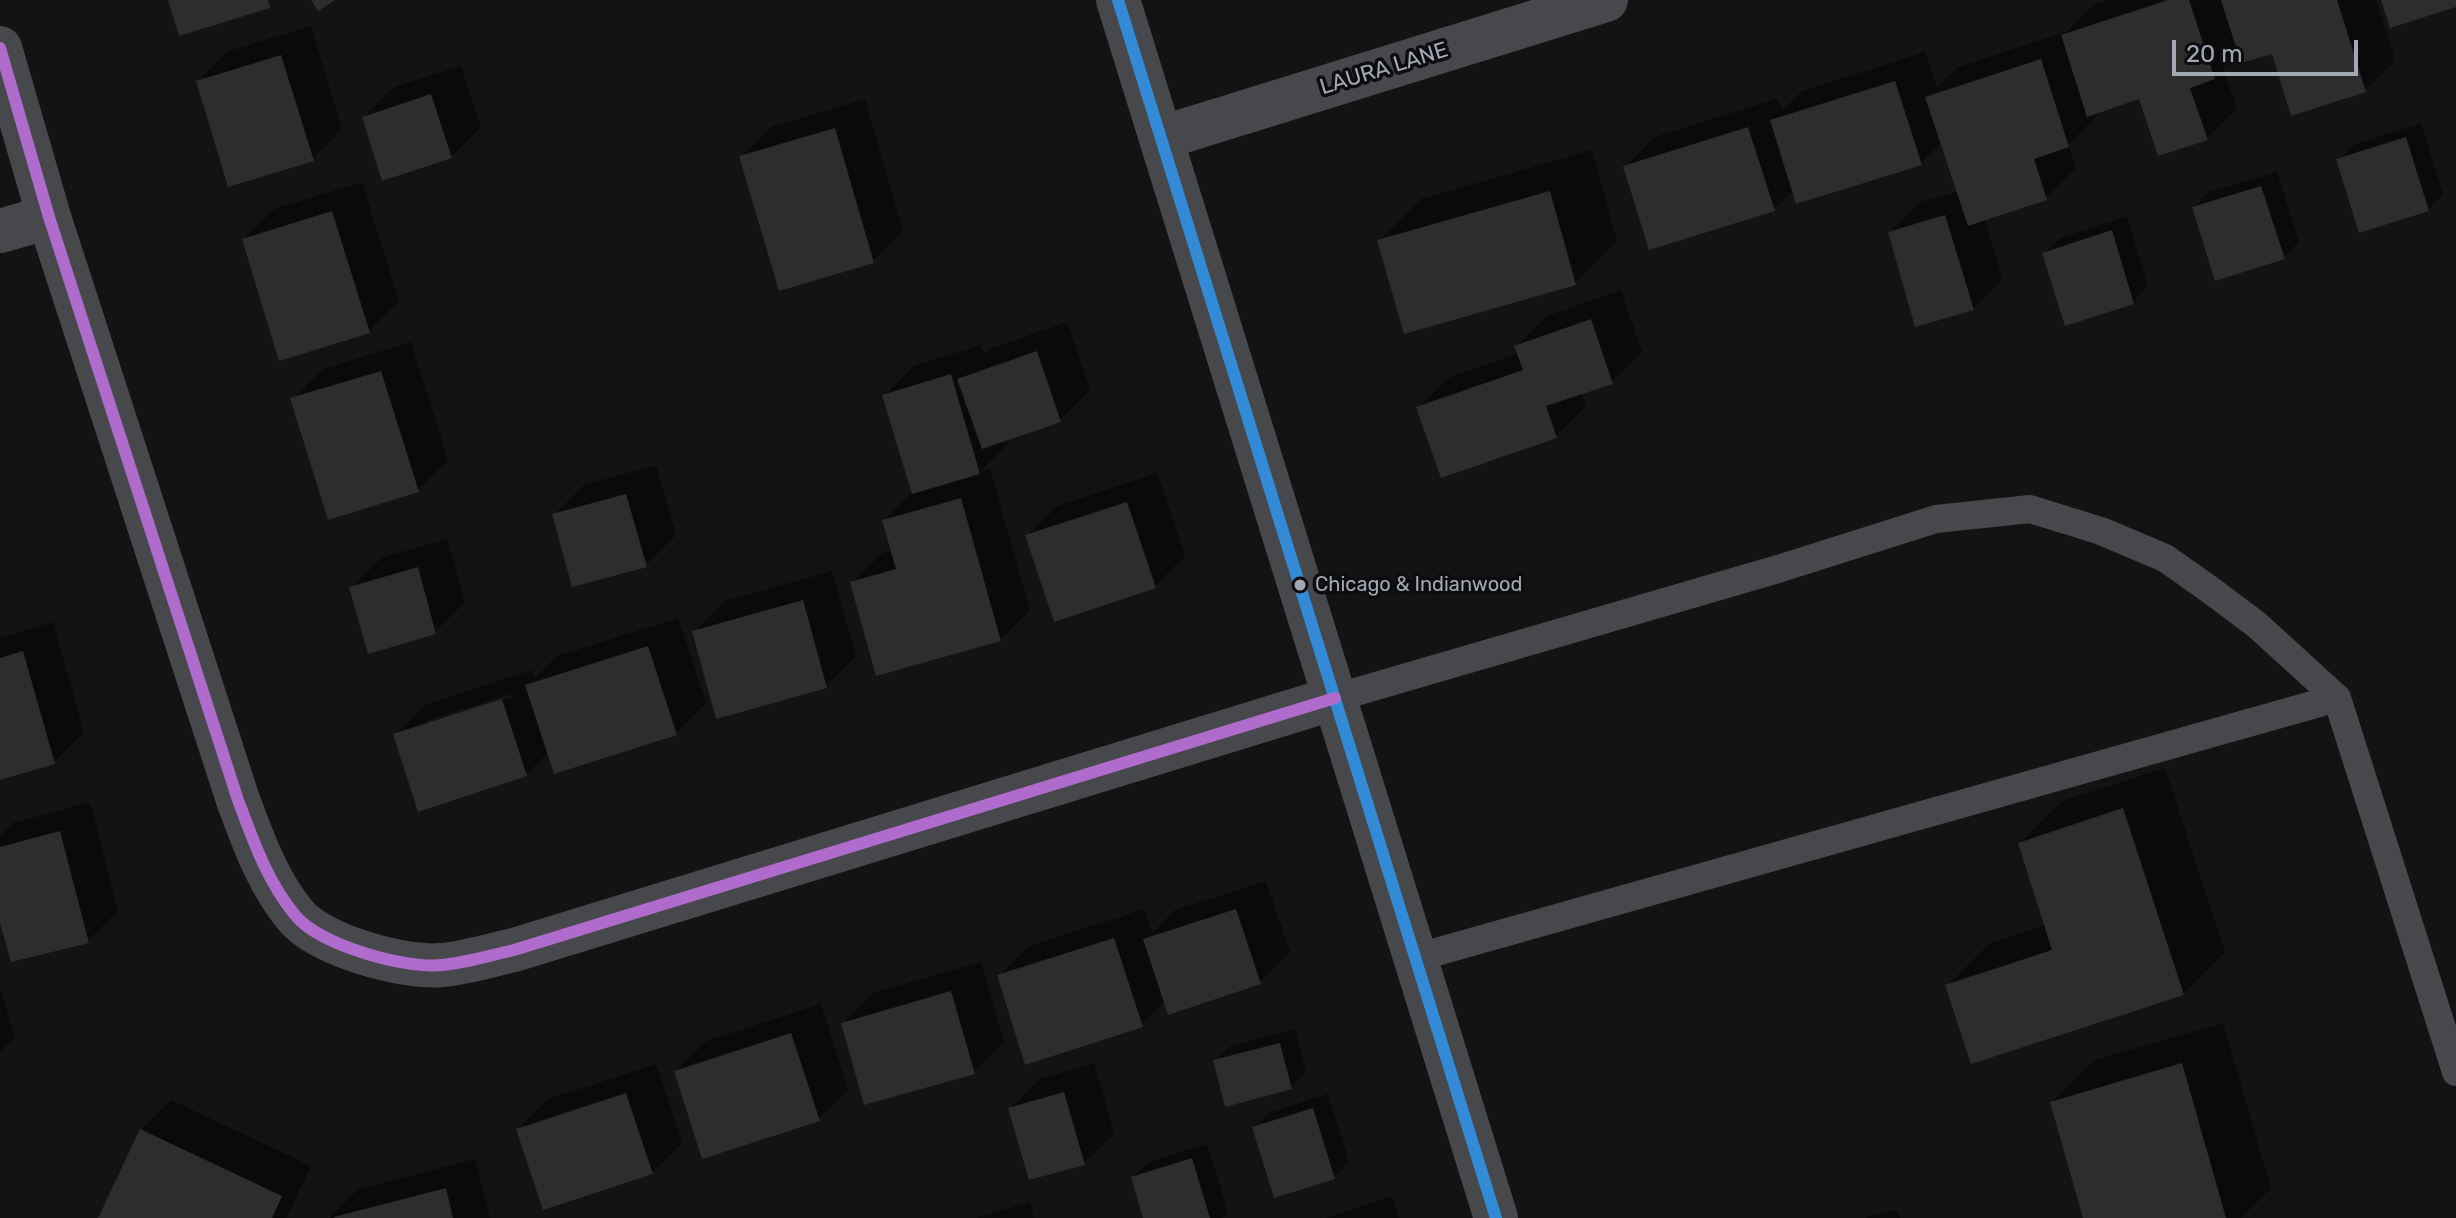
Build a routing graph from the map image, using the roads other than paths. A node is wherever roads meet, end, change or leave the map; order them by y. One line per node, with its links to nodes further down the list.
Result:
1 (1118, 0): 4 (street)
2 (1606, 0): 4 (street, LAURA LANE)
3 (0, 48): 5 (street)
4 (1161, 138): 7 (street)
5 (49, 217): 6 (street); 7 (street)
6 (0, 231)
7 (1335, 698): 8 (lane); 9 (street)
8 (2337, 698): 9 (lane); 10 (lane)
9 (1415, 958): 11 (street)
10 (2456, 1072)
11 (1496, 1218)

